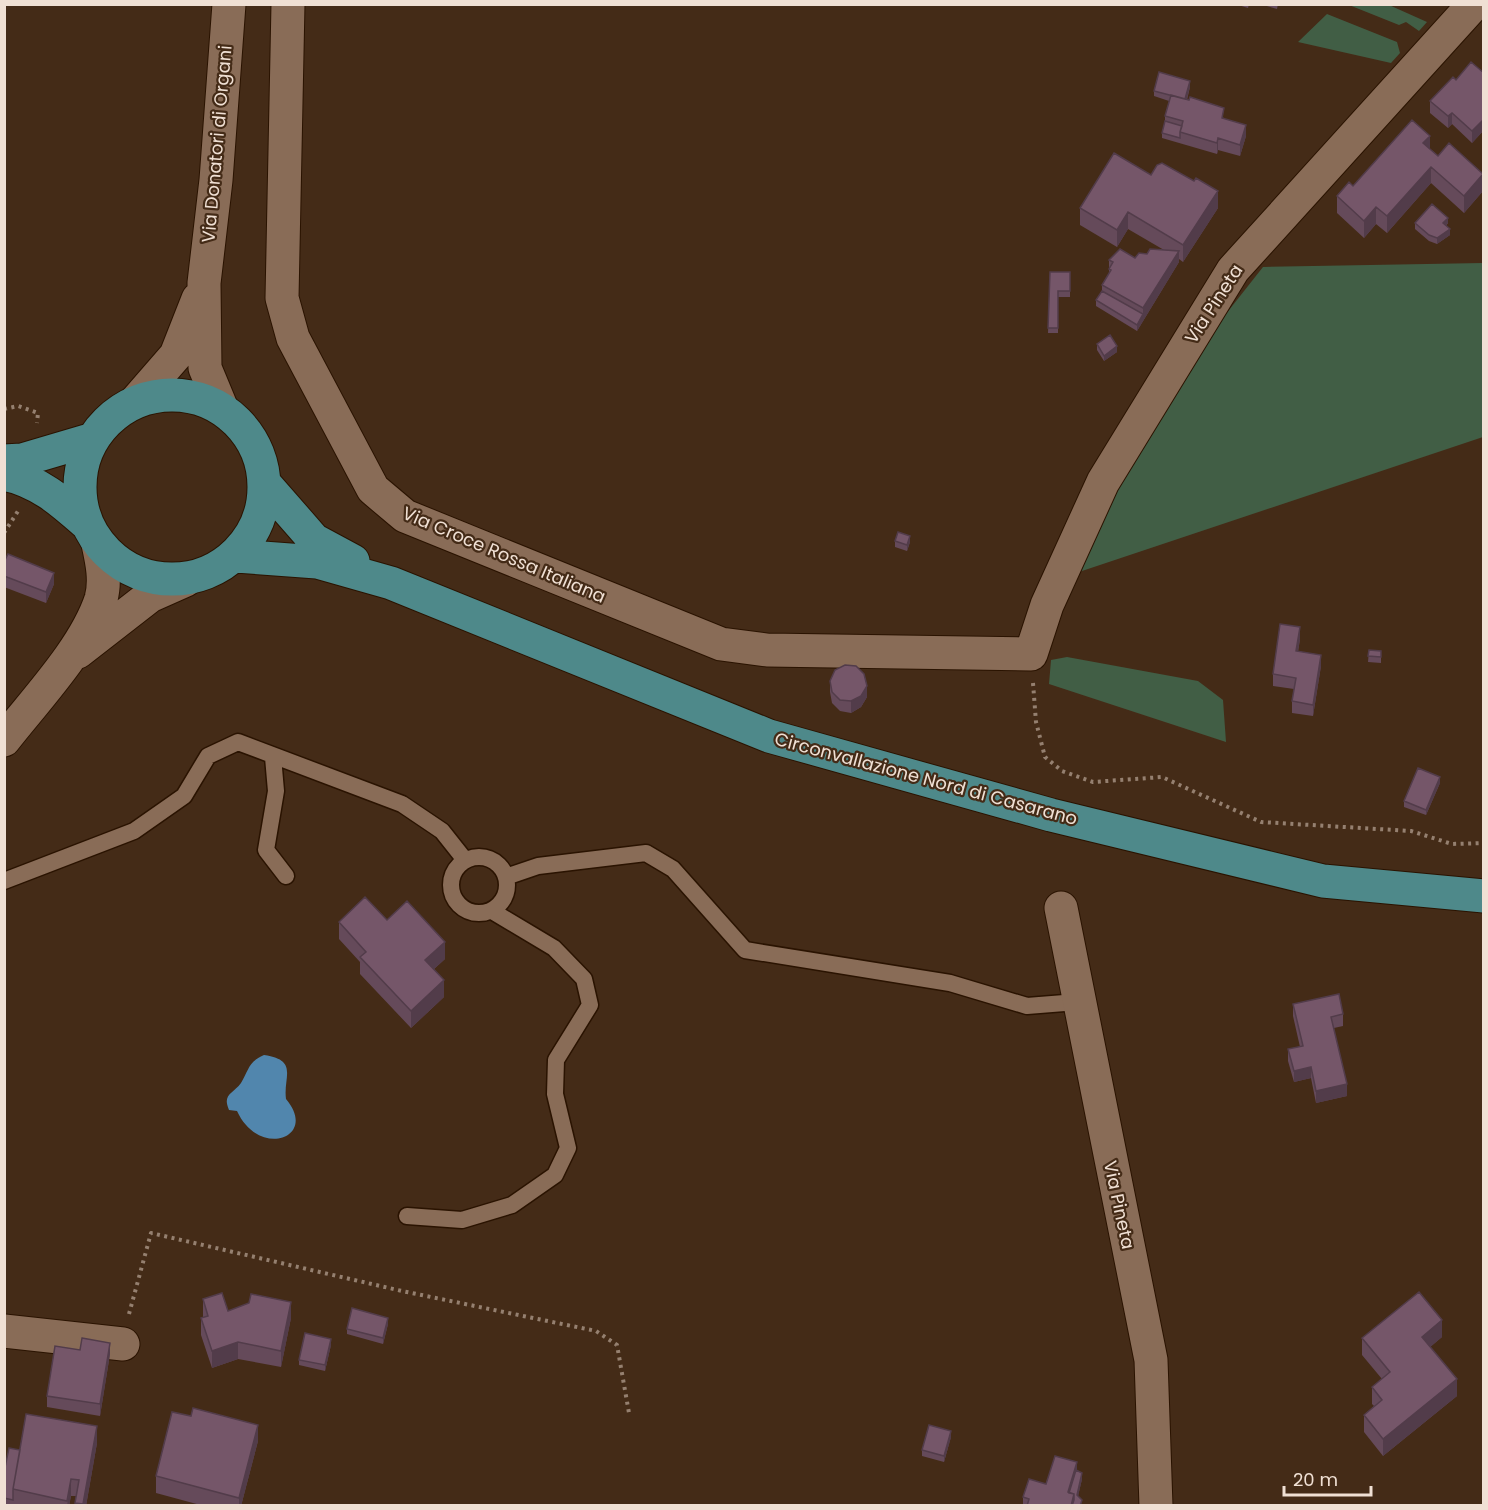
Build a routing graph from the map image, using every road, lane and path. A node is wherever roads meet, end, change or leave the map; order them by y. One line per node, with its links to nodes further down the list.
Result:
1 (229, 4): 4 (street, Via Donatori di Organi)
2 (288, 4): 17 (street, Via Croce Rossa Italiana)
3 (1474, 4): 17 (street, Via Pineta)
4 (204, 283): 5 (street, Via Donatori di Organi); 7 (street, Via Donatori di Organi)
5 (136, 401): 7 (main road); 9 (main road)
6 (4, 409): 8 (path)
7 (222, 409): 12 (main road)
8 (36, 434)
9 (93, 439): 10 (main road); 13 (main road)
10 (4, 461)
11 (4, 474): 13 (main road)
12 (266, 485): 14 (main road); 16 (main road, Circonvallazione Nord di Casarano)
13 (93, 535): 15 (main road); 18 (street)
14 (236, 556): 15 (main road); 16 (main road, Circonvallazione Nord di Casarano)
15 (186, 580): 18 (street)
16 (391, 583): 26 (main road, Circonvallazione Nord di Casarano)
17 (1031, 654): 21 (path)
18 (63, 665): 19 (street)
19 (4, 740)
20 (273, 757): 22 (lane); 23 (lane); 25 (lane)
21 (1484, 843)
22 (465, 860): 24 (lane); 28 (lane)
23 (286, 876)
24 (506, 877): 28 (lane); 29 (lane)
25 (4, 881)
26 (1484, 896)
27 (1060, 908): 29 (street, Via Pineta)
28 (492, 911): 30 (lane)
29 (1077, 1002): 34 (street, Via Pineta)
30 (407, 1216)
31 (4, 1331): 32 (street)
32 (123, 1344): 33 (path)
33 (629, 1413)
34 (1156, 1506)

